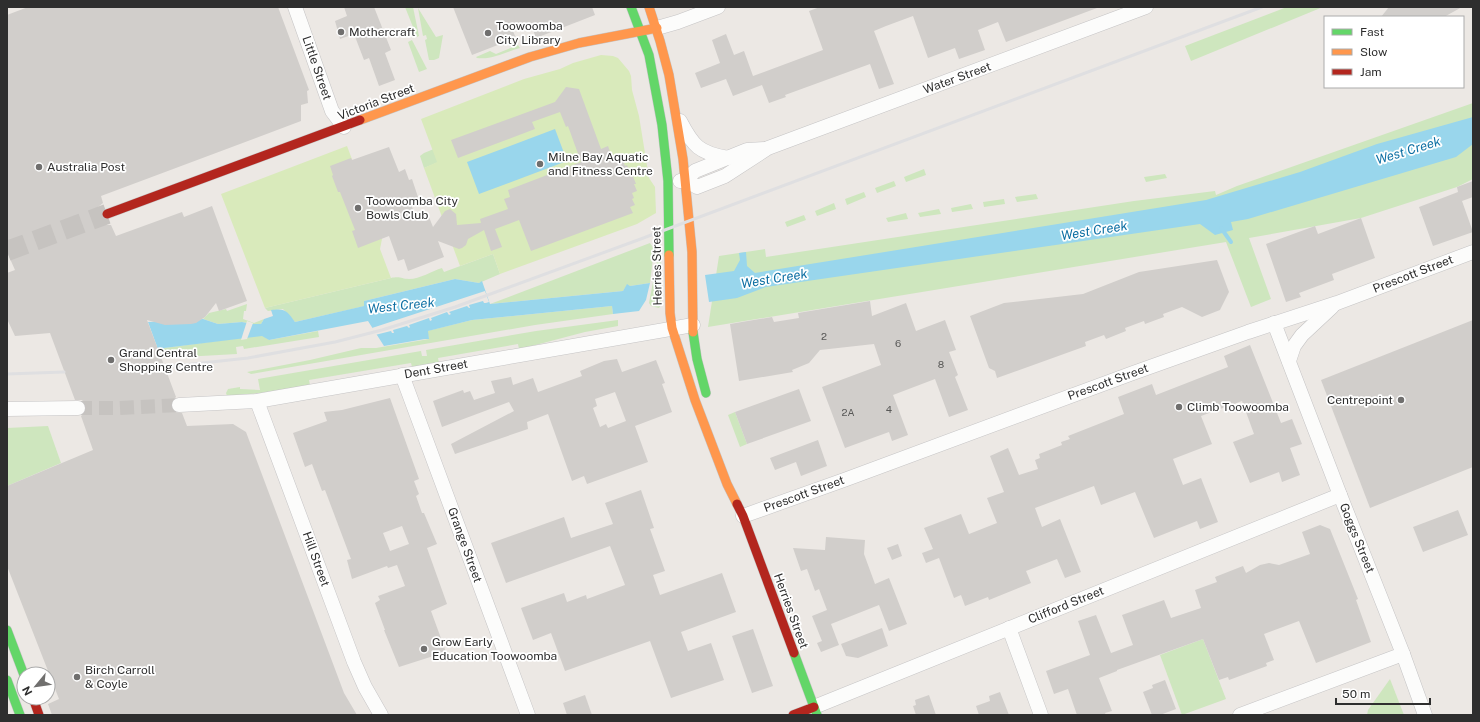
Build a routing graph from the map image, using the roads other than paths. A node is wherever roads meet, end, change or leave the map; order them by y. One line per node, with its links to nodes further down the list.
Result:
1 (295, 7): 9 (street, Little Street)
2 (631, 7): 7 (main road, Herries Street)
3 (650, 7): 6 (main road)
4 (718, 7): 6 (street)
5 (1146, 7): 10 (street, Water Street)
6 (657, 28): 7 (main road, Victoria Street); 8 (main road)
7 (640, 31): 9 (main road, Victoria Street); 13 (main road, Herries Street)
8 (677, 115): 11 (street); 12 (main road)
9 (344, 127): 14 (main road, Victoria Street)
10 (768, 148): 11 (street, Water Street); 12 (street, Water Street)
11 (728, 158): 12 (street, Water Street)
12 (686, 180): 13 (street, Water Street); 18 (main road)
13 (668, 181): 19 (main road, Herries Street)
14 (108, 214)
15 (1473, 252): 16 (street, Prescott Street)
16 (1337, 303): 17 (street, Prescott Street); 20 (street)
17 (1274, 323): 20 (street, Goggs Street); 29 (street, Prescott Street)
18 (693, 325): 19 (street, Dent Street); 23 (main road)
19 (672, 328): 21 (street, Dent Street); 29 (main road, Herries Street)
20 (1289, 361): 28 (street, Goggs Street)
21 (402, 375): 22 (street, Dent Street); 38 (street, Grange Street)
22 (257, 401): 24 (street, Dent Street); 37 (street, Hill Street)
23 (709, 402)
24 (179, 405)
25 (78, 408): 26 (street)
26 (8, 409)
27 (739, 488): 29 (main road, Herries Street)
28 (1340, 495): 30 (street, Clifford Street); 32 (street, Goggs Street)
29 (743, 516): 35 (main road, Herries Street)
30 (1009, 628): 35 (street, Clifford Street); 40 (street)
31 (7, 630): 33 (main road)
32 (1403, 654): 41 (street); 42 (street, Goggs Street)
33 (21, 666)
34 (7, 680): 36 (main road)
35 (815, 711): 39 (main road, Clifford Street)
36 (20, 715)
37 (381, 715)
38 (528, 715)
39 (793, 715)
40 (1041, 715)
41 (1240, 715)
42 (1425, 715)

